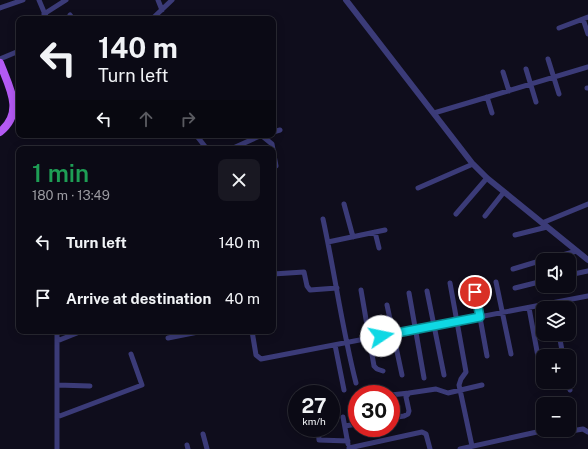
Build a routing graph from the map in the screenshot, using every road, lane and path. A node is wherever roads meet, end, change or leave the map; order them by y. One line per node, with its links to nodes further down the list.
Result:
1 (23, 0): 7 (street)
2 (39, 0): 9 (street)
3 (66, 0): 10 (street)
4 (158, 0): 8 (street)
5 (172, 0): 8 (street)
6 (346, 0): 28 (street)
7 (0, 8)
8 (162, 10): 11 (street)
9 (46, 16)
10 (47, 16)
11 (155, 16)
12 (585, 18): 13 (street); 14 (street)
13 (559, 28)
14 (588, 34)
15 (16, 52): 16 (street)
16 (0, 58)
17 (548, 59): 22 (street)
18 (0, 63): 32 (main road)
19 (588, 68): 22 (street)
20 (526, 69): 23 (street)
21 (503, 72): 24 (street)
22 (554, 78): 23 (street); 25 (street)
23 (531, 84): 24 (street); 27 (street)
24 (509, 91): 26 (street)
25 (559, 94)
26 (487, 97): 28 (street); 29 (street)
27 (536, 102)
28 (434, 113): 39 (street)
29 (492, 113)
30 (280, 130): 31 (street)
31 (276, 131)
32 (0, 132)
33 (198, 138): 36 (street)
34 (255, 138): 37 (street)
35 (265, 138): 38 (street)
36 (205, 146)
37 (237, 146)
38 (272, 146)
39 (474, 164): 40 (street); 41 (street)
40 (487, 178): 42 (street); 45 (street)
41 (418, 188)
42 (504, 192): 46 (street); 48 (street)
43 (344, 204): 52 (street)
44 (588, 204): 48 (street)
45 (456, 214)
46 (485, 216)
47 (323, 219): 53 (street)
48 (545, 225): 51 (street); 55 (street)
49 (385, 230): 50 (street)
50 (375, 232): 52 (street); 54 (street)
51 (515, 235)
52 (353, 237): 53 (street)
53 (328, 242): 67 (street)
54 (379, 248)
55 (577, 251): 56 (street); 57 (street)
56 (570, 253)
57 (588, 260)
58 (536, 262): 59 (street)
59 (513, 269)
60 (588, 271): 62 (street)
61 (276, 274): 67 (street)
62 (576, 274)
63 (473, 279): 78 (street)
64 (496, 282): 77 (street)
65 (450, 283): 79 (street)
66 (536, 283): 68 (street)
67 (337, 288): 90 (street)
68 (515, 288)
69 (361, 290): 88 (street)
70 (427, 291): 80 (street)
71 (409, 293): 81 (street)
72 (588, 296): 73 (street)
73 (570, 301)
74 (387, 305): 82 (street)
75 (536, 307): 76 (street)
76 (529, 308): 77 (street); 92 (street)
77 (503, 313): 78 (street); 94 (street)
78 (480, 317): 79 (street); 95 (street)
79 (458, 322): 80 (street); 105 (street)
80 (434, 326): 81 (street); 97 (street)
81 (416, 329): 82 (street); 99 (street)
82 (393, 333): 88 (street); 98 (street)
83 (57, 334): 89 (street)
84 (74, 334): 89 (street)
85 (188, 334): 87 (street)
86 (252, 334): 91 (street)
87 (168, 338)
88 (370, 338): 90 (street); 96 (street)
89 (57, 341): 101 (street)
90 (346, 343): 91 (street); 100 (street)
91 (335, 345): 104 (street)
92 (537, 349)
93 (131, 354): 109 (street)
94 (510, 354)
95 (487, 356)
96 (384, 371)
97 (444, 374)
98 (402, 376)
99 (424, 378)
100 (356, 383)
101 (57, 385): 103 (street); 109 (street)
102 (482, 385): 105 (street)
103 (90, 386)
104 (344, 390)
105 (460, 390): 106 (street); 119 (street)
106 (409, 393): 107 (street); 108 (street)
107 (400, 394)
108 (400, 416)
109 (57, 417): 120 (street)
110 (343, 417): 111 (street)
111 (345, 426): 112 (street); 118 (street)
112 (348, 426)
113 (576, 430): 115 (street)
114 (536, 432): 119 (street)
115 (588, 432)
116 (203, 434): 121 (street)
117 (319, 437): 118 (street)
118 (348, 441): 122 (street)
119 (472, 446): 124 (street)
120 (57, 449)
121 (207, 449)
122 (349, 449): 123 (street)
123 (430, 449)
124 (460, 449)

